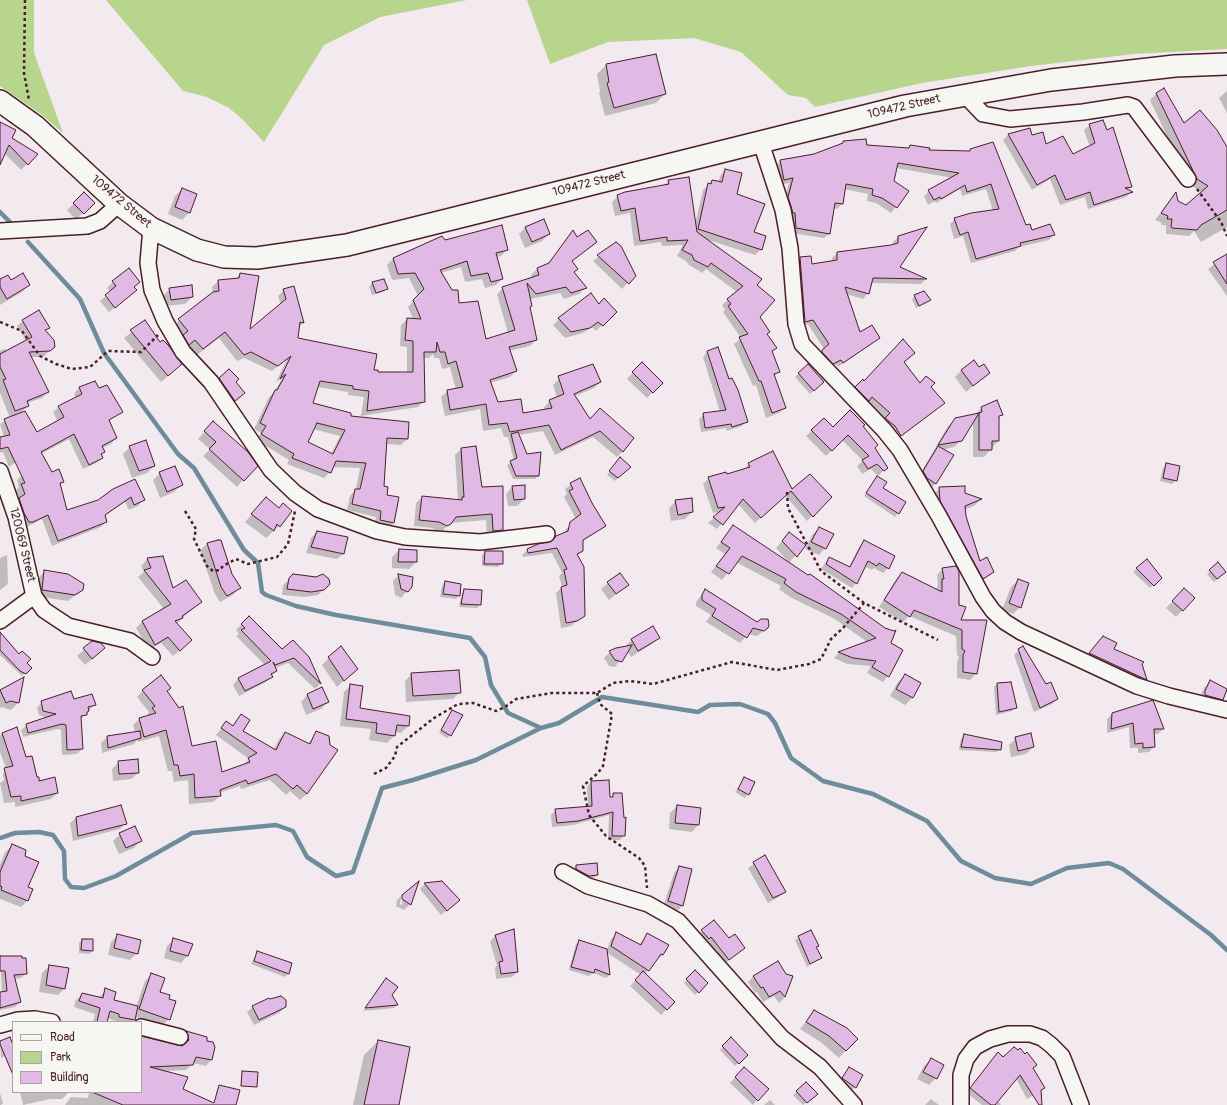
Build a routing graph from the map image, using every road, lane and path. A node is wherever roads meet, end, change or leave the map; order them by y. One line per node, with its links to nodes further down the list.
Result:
1 (25, 0): 5 (path)
2 (1227, 64): 3 (street, 109472 Street)
3 (964, 94): 6 (street, 109472 Street); 7 (street)
4 (0, 101): 5 (street, 109472 Street)
5 (35, 126): 8 (street, 109472 Street)
6 (761, 143): 9 (street, 109472 Street); 25 (street)
7 (1191, 183): 11 (path)
8 (119, 204): 9 (street, 109472 Street); 10 (street)
9 (151, 228): 13 (street)
10 (0, 231)
11 (1227, 236)
12 (0, 322): 13 (path)
13 (174, 337): 16 (street)
14 (1, 479): 19 (street, 120069 Street)
15 (787, 492): 20 (path)
16 (298, 495): 17 (path); 18 (street)
17 (185, 511)
18 (547, 534)
19 (34, 596): 21 (street); 23 (street)
20 (864, 603): 22 (path); 24 (path)
21 (0, 621)
22 (938, 640)
23 (152, 657)
24 (597, 693): 26 (path); 28 (path)
25 (1227, 710)
26 (374, 774)
27 (563, 872): 28 (street)
28 (648, 904): 35 (street)
29 (15, 1021): 30 (street)
30 (46, 1021)
31 (12, 1022): 32 (street)
32 (0, 1026)
33 (142, 1027): 34 (street)
34 (180, 1037)
35 (854, 1105)
36 (961, 1105): 37 (street)
37 (1081, 1105)

